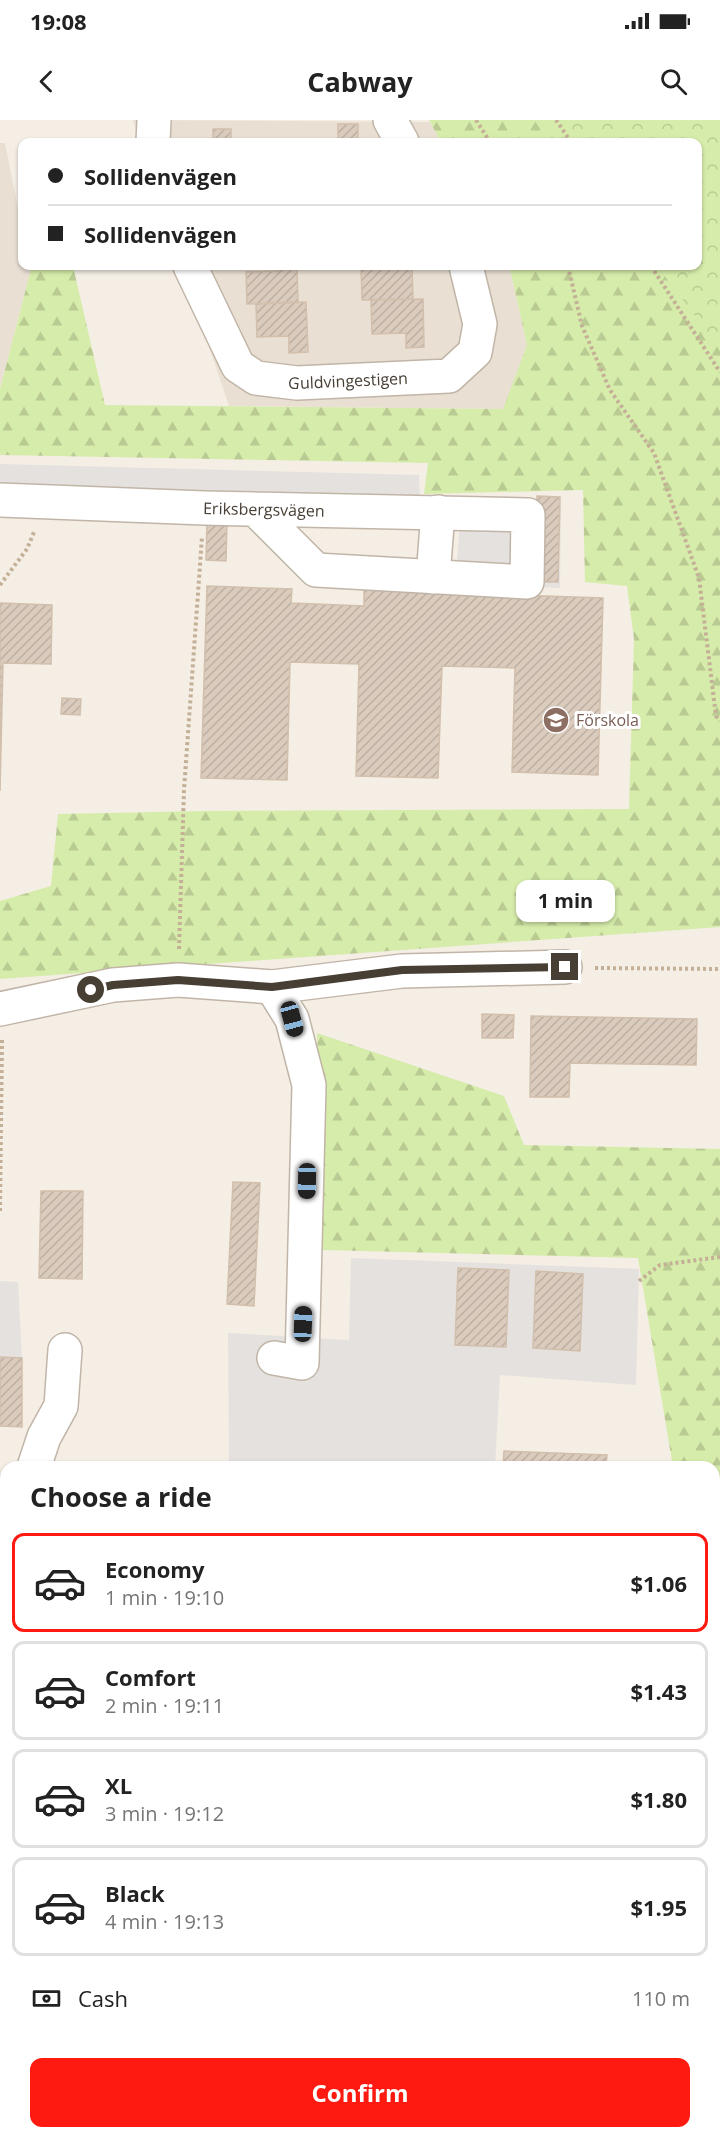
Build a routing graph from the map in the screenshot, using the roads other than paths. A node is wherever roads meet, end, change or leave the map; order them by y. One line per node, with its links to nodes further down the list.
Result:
1 (154, 120): 3 (street)
2 (390, 120): 4 (street)
3 (153, 138)
4 (400, 138)
5 (192, 270): 6 (street, Guldvingestigen)
6 (467, 270)
7 (0, 500): 8 (street, Eriksbergsvägen)
8 (255, 509): 9 (street, Eriksbergsvägen); 10 (street)
9 (438, 512): 10 (street); 10 (street, Eriksbergsvägen)
10 (434, 577)
11 (565, 967): 12 (street)
12 (272, 987): 13 (street); 15 (street)
13 (1, 1009)
14 (65, 1350): 16 (street)
15 (274, 1358)
16 (36, 1461)

